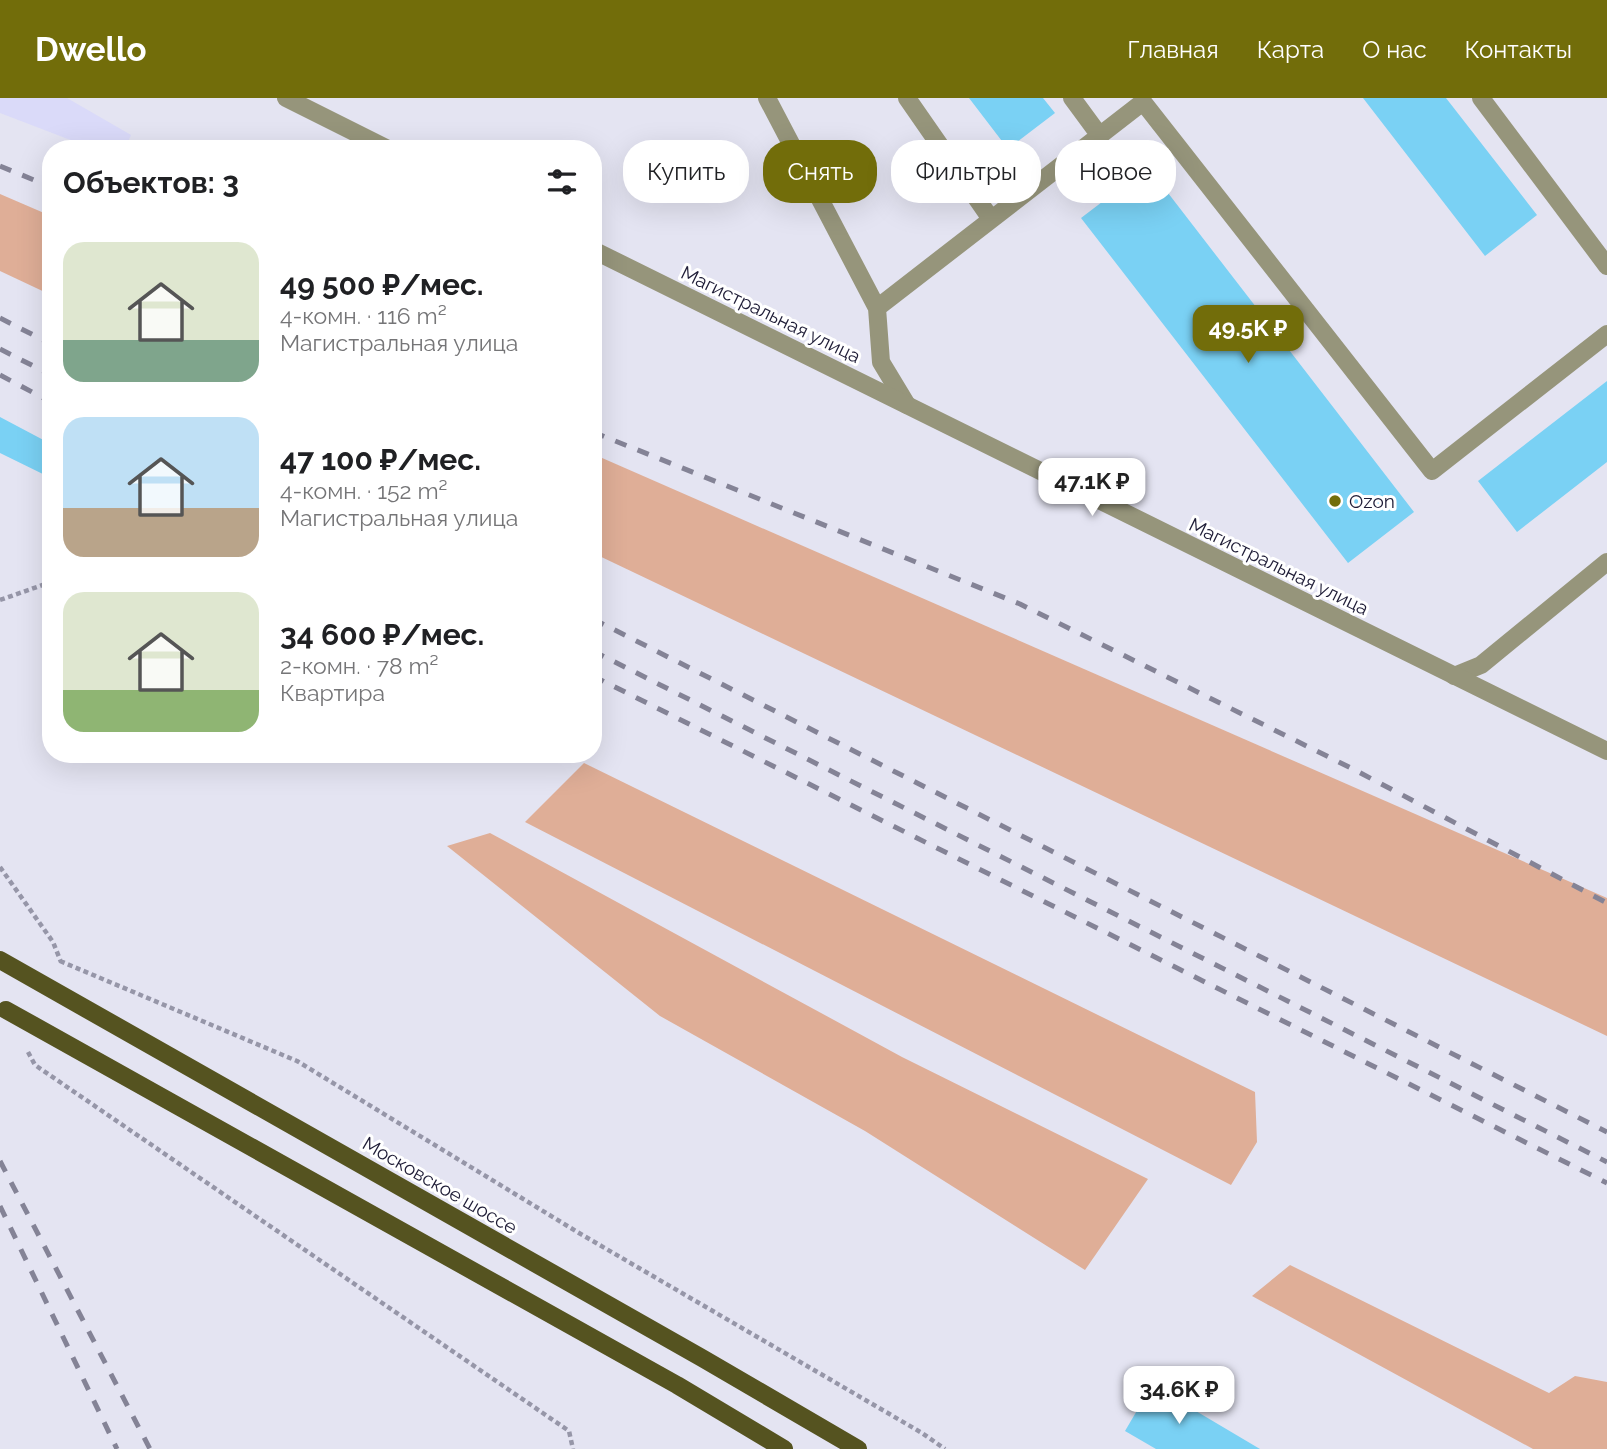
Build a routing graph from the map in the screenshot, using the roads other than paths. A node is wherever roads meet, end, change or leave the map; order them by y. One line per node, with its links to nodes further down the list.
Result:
1 (286, 98): 8 (street)
2 (767, 98): 12 (street)
3 (907, 98): 9 (street)
4 (1072, 98): 7 (street)
5 (1481, 98): 11 (street)
6 (1147, 100): 7 (street); 13 (street)
7 (1100, 136): 9 (street)
8 (370, 140)
9 (991, 219): 12 (street)
10 (602, 254): 14 (street, Магистральная улица)
11 (1607, 266)
12 (877, 308): 14 (street)
13 (1607, 334)
14 (907, 405): 16 (street, Магистральная улица)
15 (1607, 562): 16 (street)
16 (1454, 676): 17 (street, Магистральная улица)
17 (1607, 751)
18 (0, 960): 21 (main road, Московское шоссе)
19 (6, 1010): 20 (main road)
20 (784, 1449)
21 (858, 1449)

